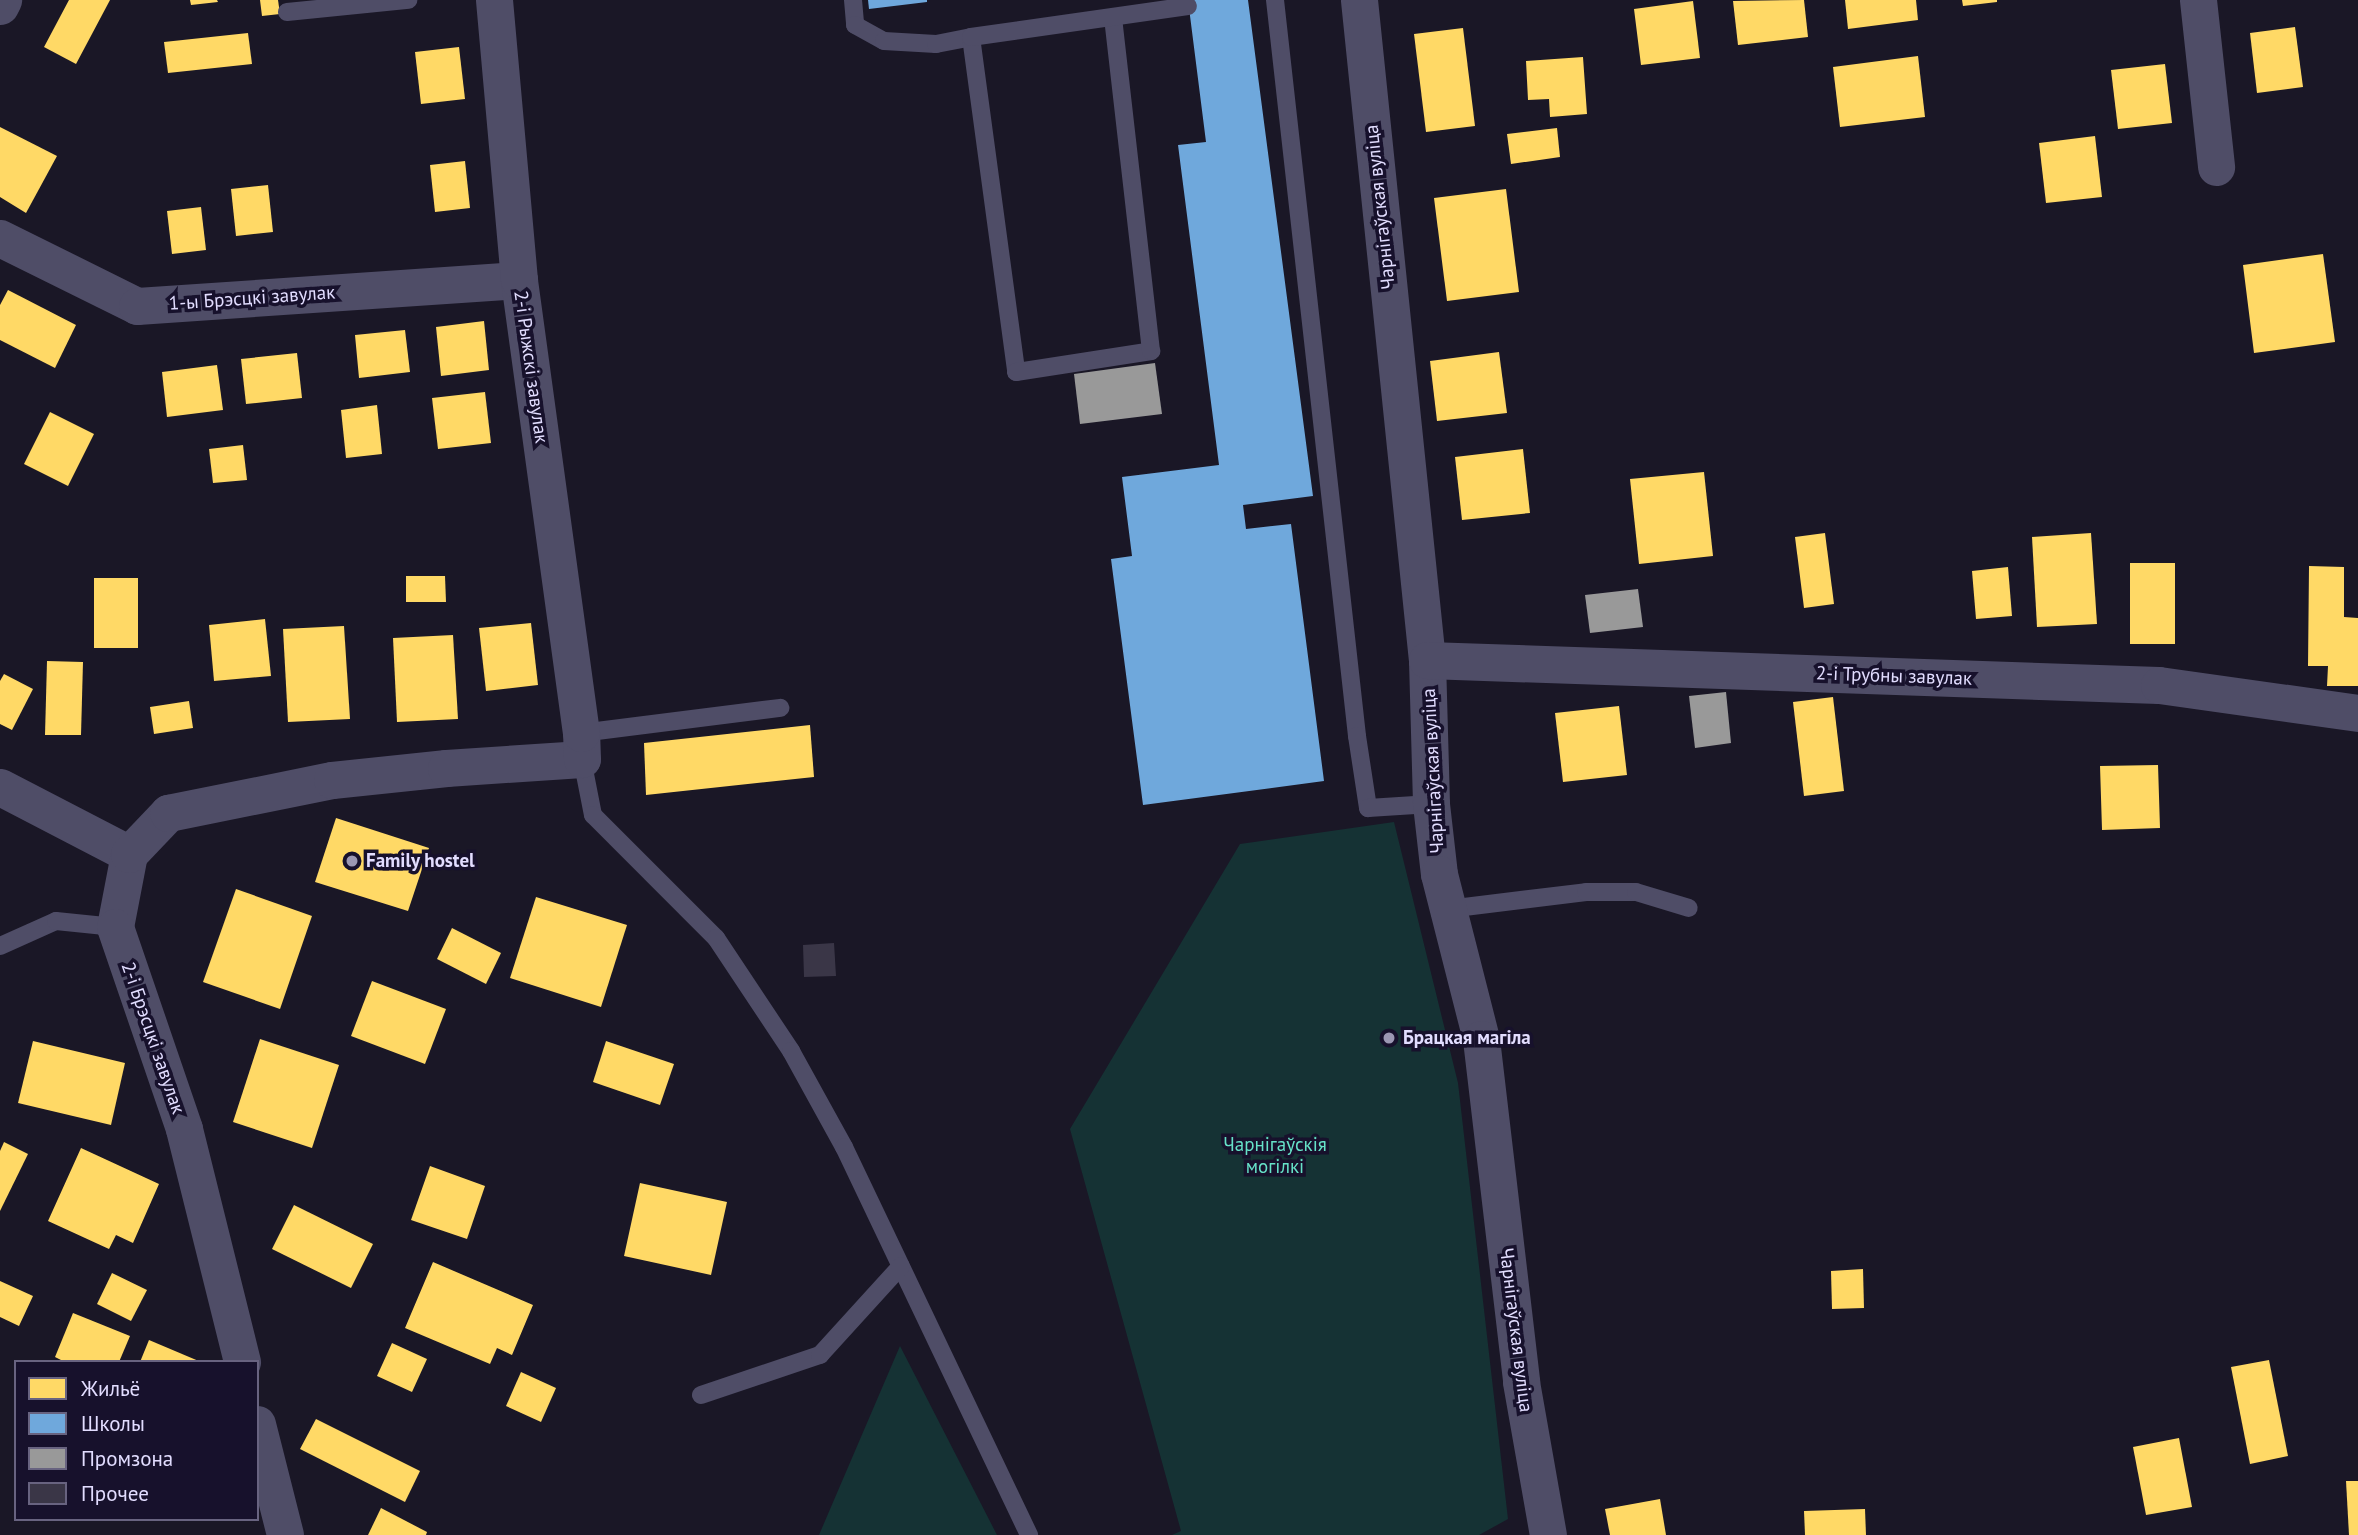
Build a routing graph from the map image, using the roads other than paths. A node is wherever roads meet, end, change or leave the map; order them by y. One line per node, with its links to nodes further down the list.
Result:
1 (3, 0): 8 (street)
2 (408, 0): 10 (lane)
3 (494, 0): 15 (street, 2-і Рыжскі завулак)
4 (853, 0): 12 (lane)
5 (1275, 0): 21 (lane)
6 (1359, 0): 16 (street, Чарнігаўская вуліца)
7 (2198, 0): 13 (street)
8 (0, 6)
9 (1188, 6): 11 (lane)
10 (287, 12)
11 (1113, 17): 12 (lane); 12 (lane)
12 (971, 37)
13 (2216, 167)
14 (0, 238): 15 (street, 1-ы Брэсцкі завулак)
15 (519, 280): 19 (street, 2-і Рыжскі завулак)
16 (1427, 660): 18 (street, 2-і Трубны завулак); 21 (street, Чарнігаўская вуліца)
17 (779, 708): 19 (lane)
18 (2358, 713)
19 (581, 746): 22 (street); 27 (lane)
20 (0, 787): 22 (street)
21 (1431, 804): 24 (street, Чарнігаўская вуліца)
22 (128, 854): 25 (street, 2-і Брэсцкі завулак)
23 (1689, 908): 24 (lane)
24 (1448, 909): 33 (street, Чарнігаўская вуліца)
25 (116, 927): 26 (lane); 28 (street, 2-і Брэсцкі завулак)
26 (0, 947)
27 (901, 1266): 29 (lane); 32 (lane)
28 (242, 1360)
29 (701, 1395)
30 (259, 1432): 31 (street)
31 (285, 1535)
32 (1029, 1535)
33 (1548, 1535)

